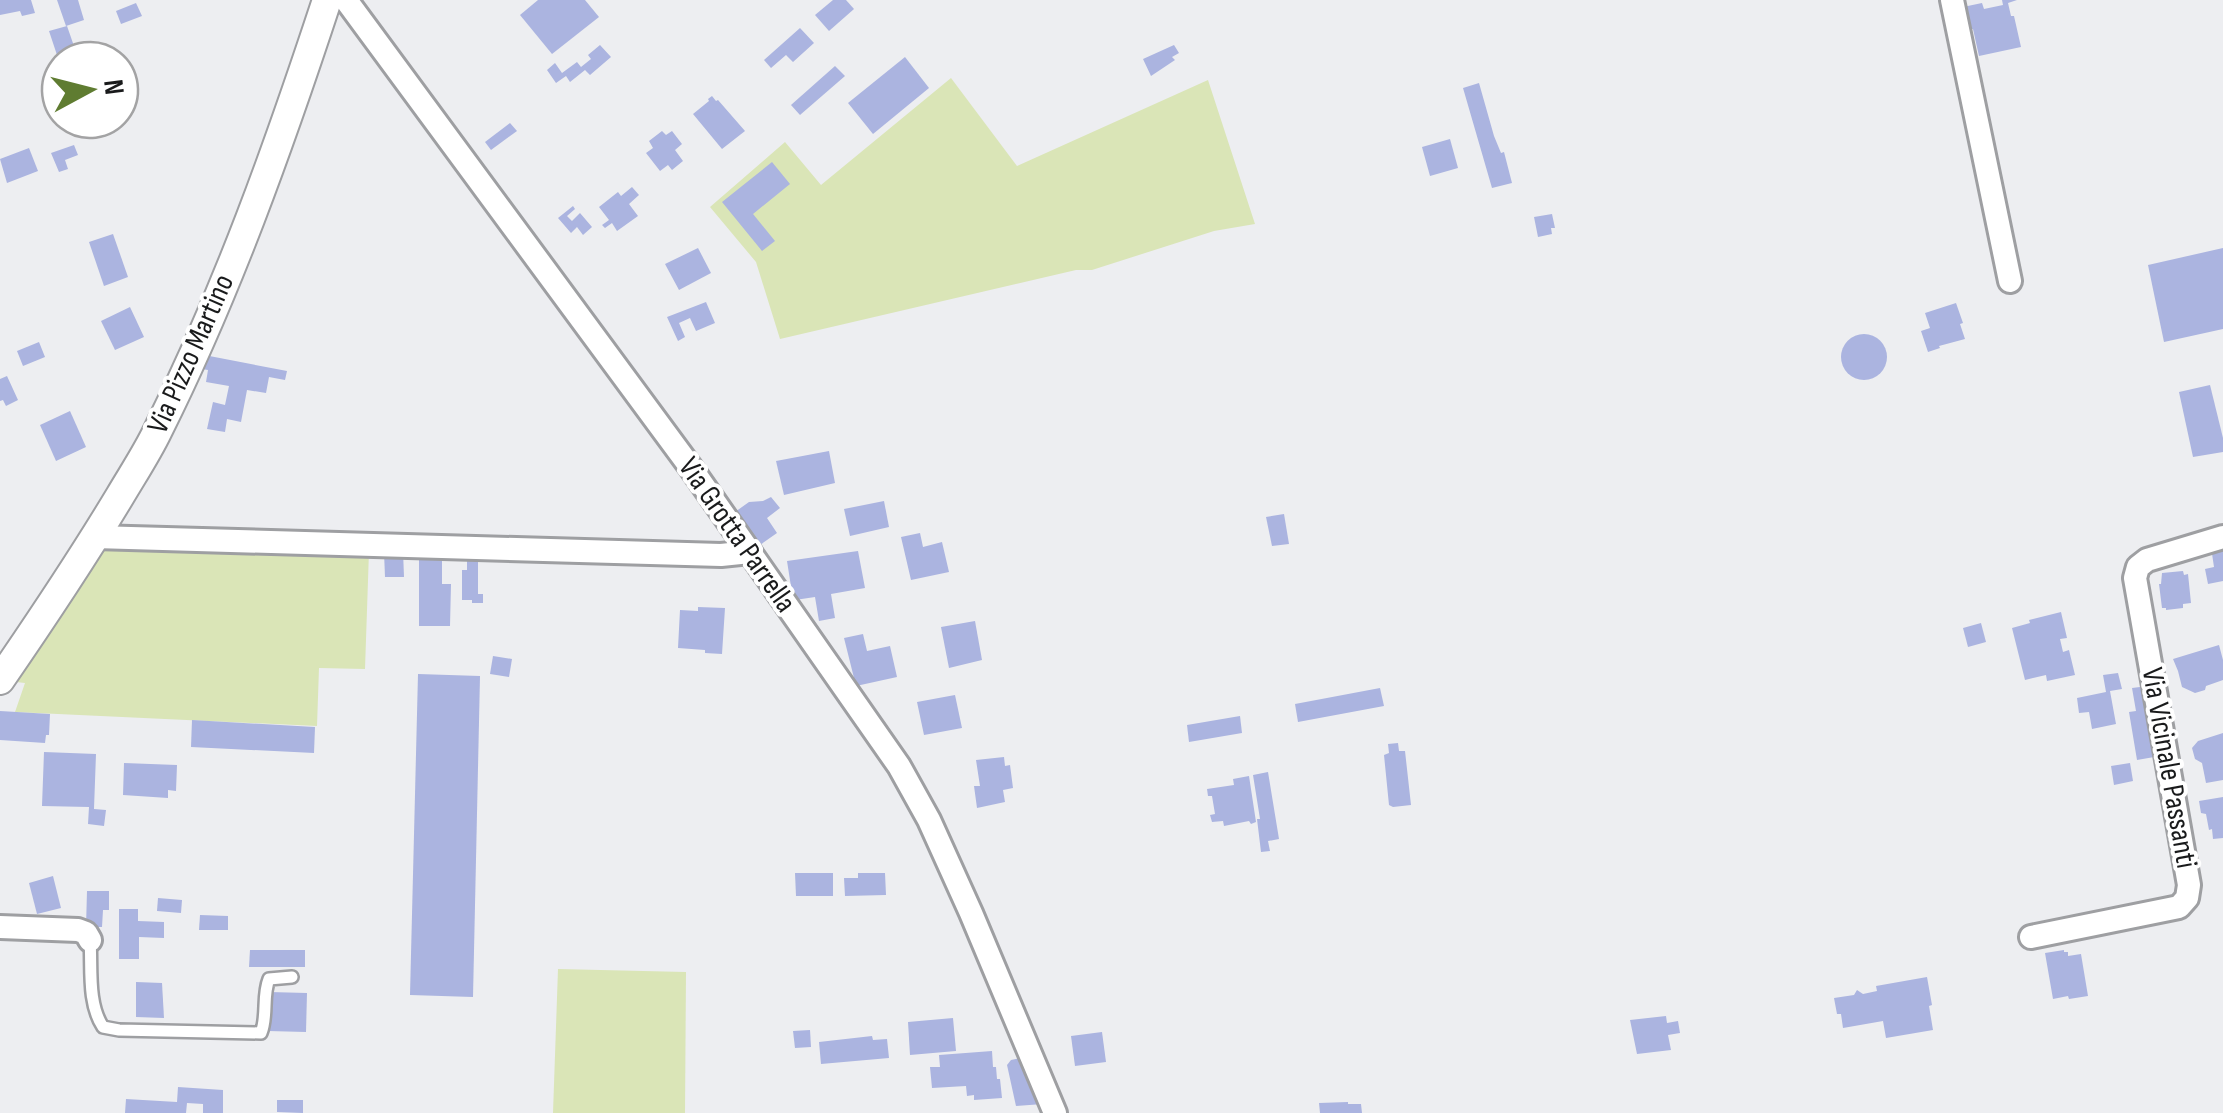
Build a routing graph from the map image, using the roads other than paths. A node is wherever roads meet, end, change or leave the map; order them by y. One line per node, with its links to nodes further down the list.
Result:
1 (327, 0): 5 (street, Via Pizzo Martino)
2 (346, 0): 7 (street, Via Grotta Parrella)
3 (1952, 0): 4 (street)
4 (2010, 281)
5 (95, 537): 7 (street); 8 (street, Via Pizzo Martino)
6 (2223, 537): 10 (street, Via Vicinale Passanti)
7 (750, 552): 13 (street, Via Grotta Parrella)
8 (0, 680)
9 (0, 927): 11 (street)
10 (2031, 936)
11 (90, 940): 12 (lane)
12 (292, 977)
13 (1055, 1113)

